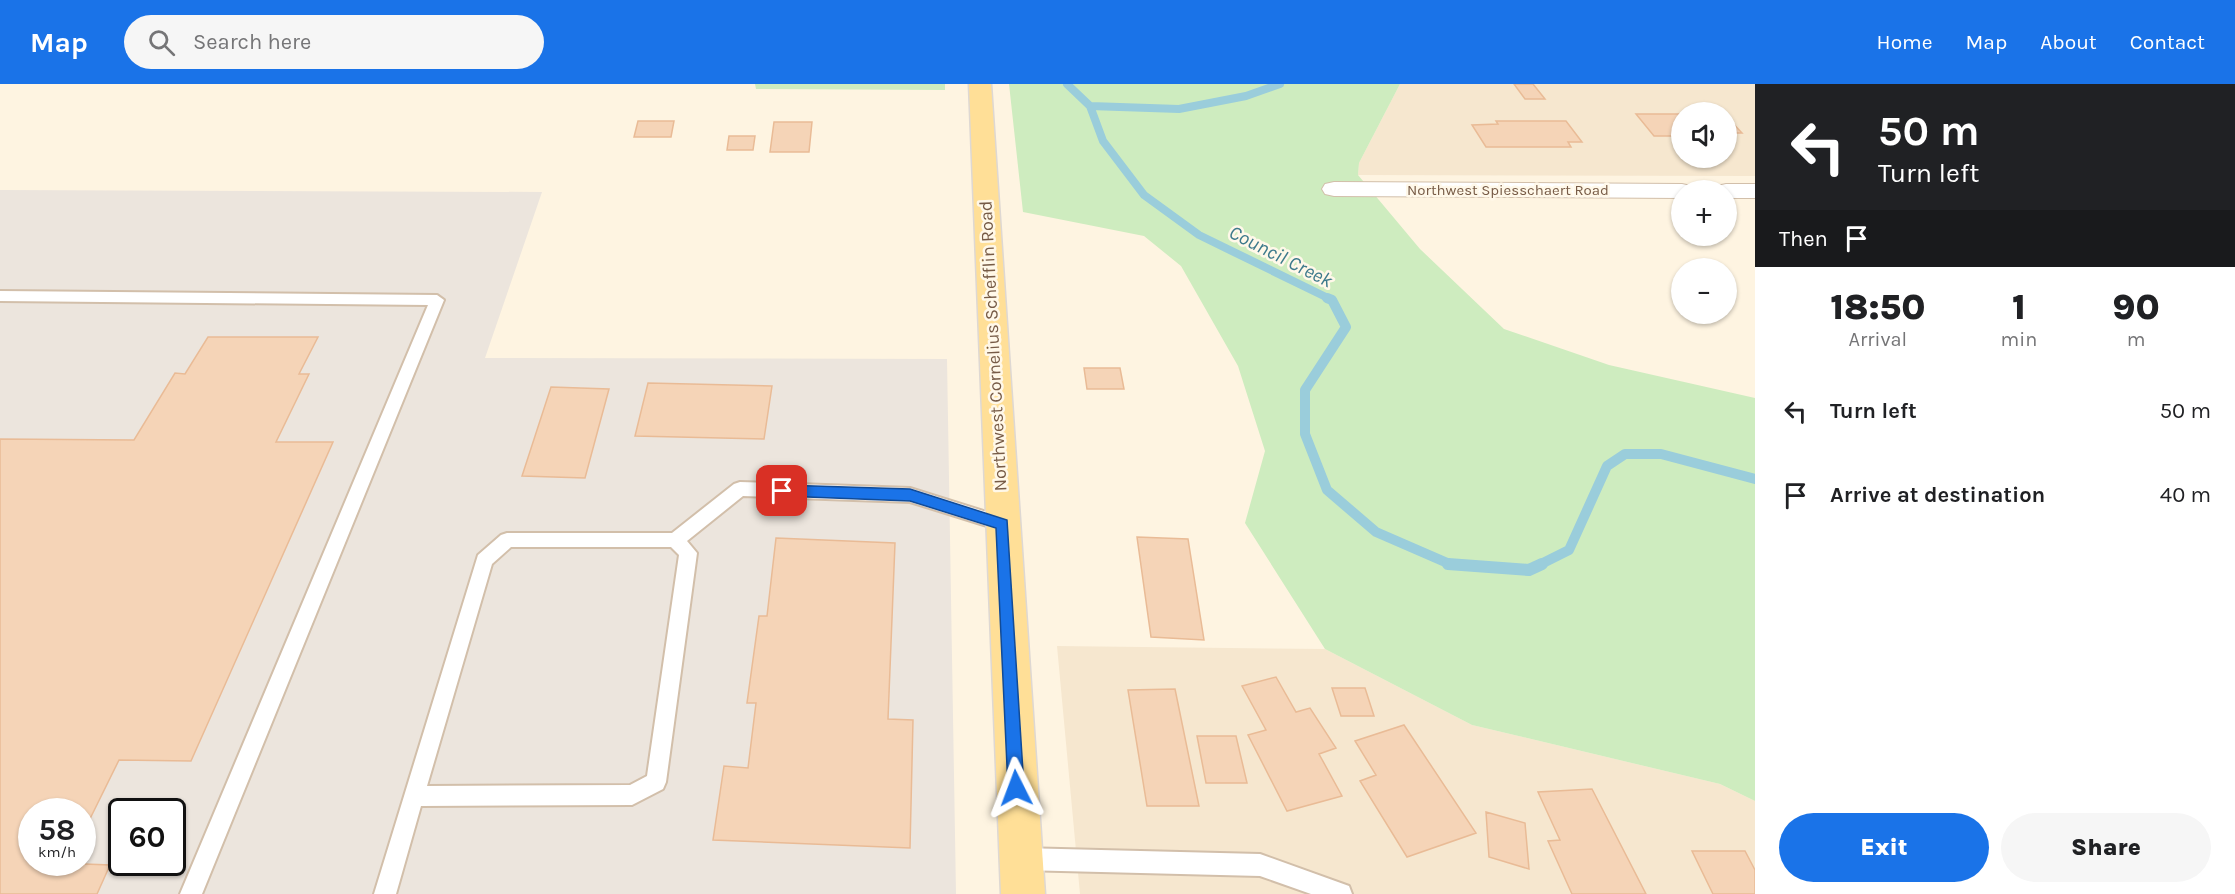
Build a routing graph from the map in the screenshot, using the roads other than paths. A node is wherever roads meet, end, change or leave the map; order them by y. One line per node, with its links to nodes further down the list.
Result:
1 (980, 84): 7 (main road, Northwest Cornelius Schefflin Road)
2 (1334, 189): 3 (street, Northwest Spiesschaert Road)
3 (1671, 191)
4 (1737, 191): 5 (street)
5 (1755, 191)
6 (0, 296): 11 (lane)
7 (1002, 524): 8 (lane); 10 (main road, Northwest Cornelius Schefflin Road)
8 (675, 540): 9 (lane); 9 (lane)
9 (415, 796): 12 (lane)
10 (1021, 877): 13 (lane)
11 (191, 894)
12 (385, 894)
13 (1341, 894)

